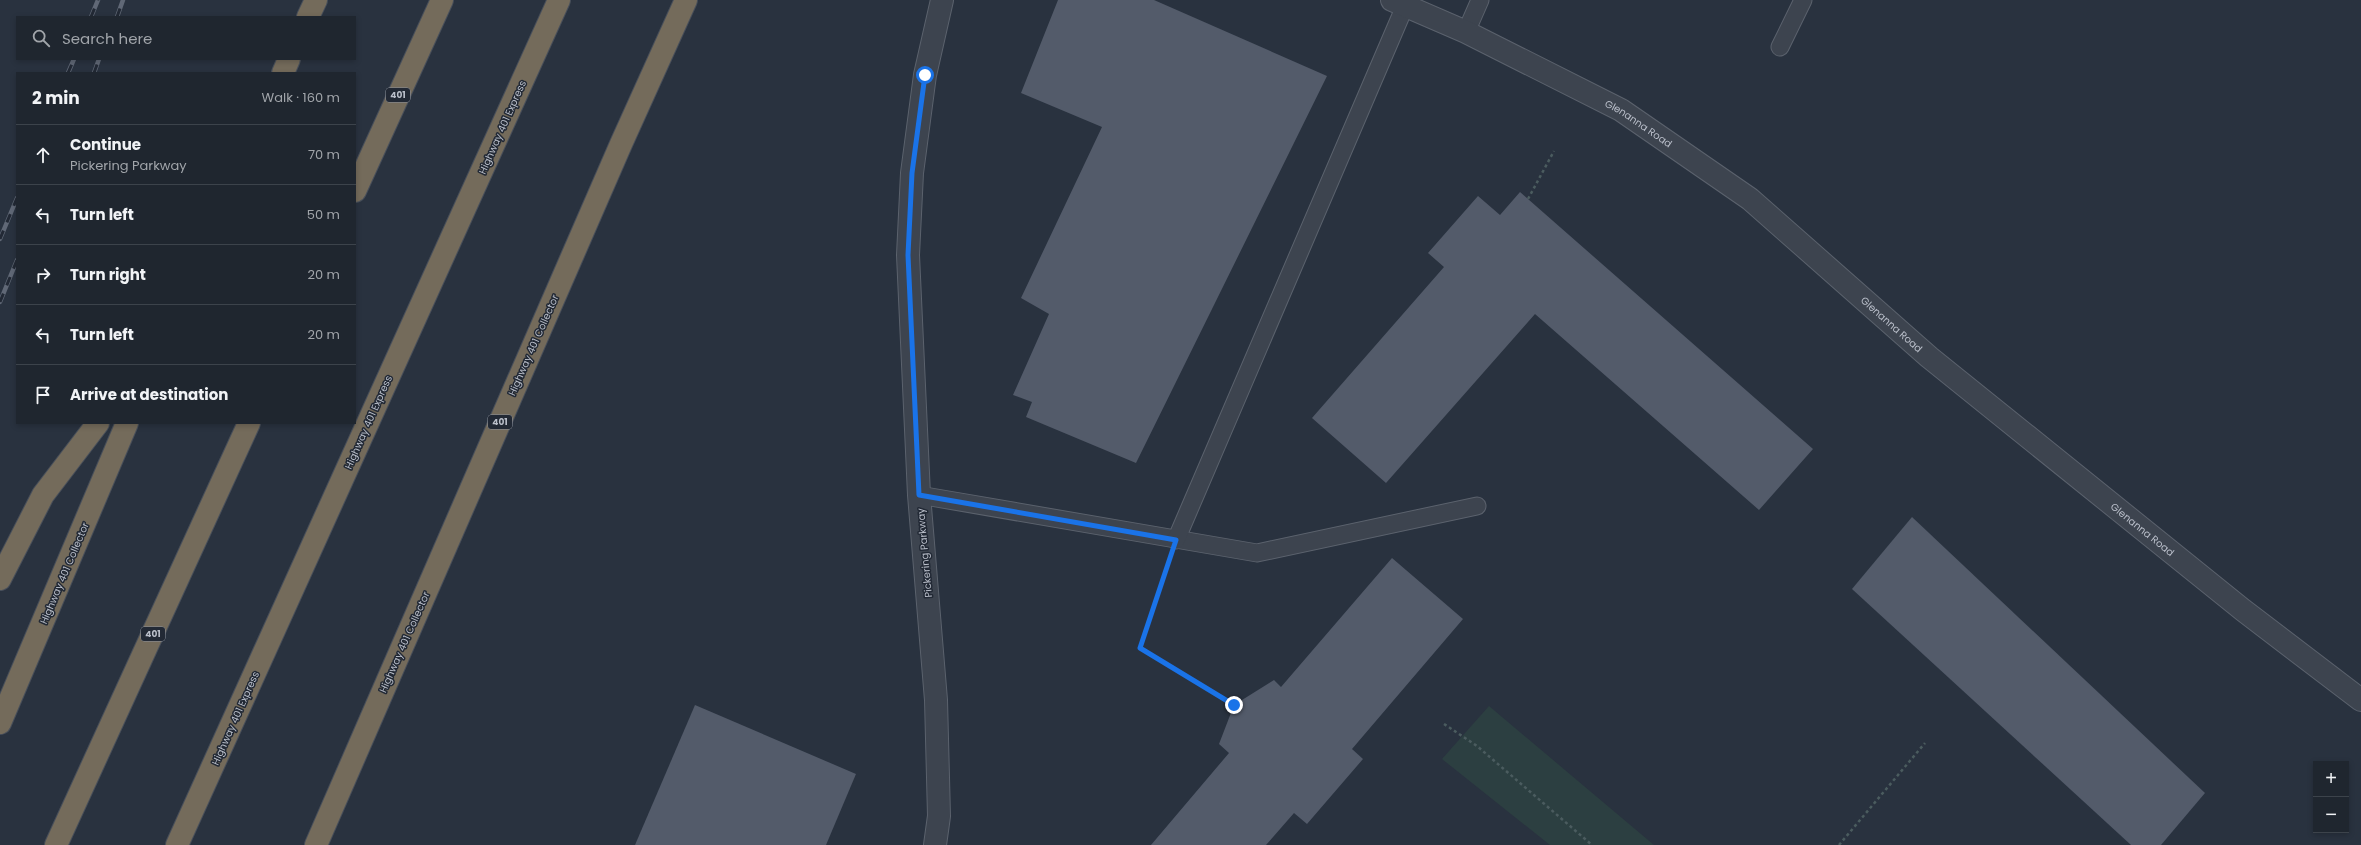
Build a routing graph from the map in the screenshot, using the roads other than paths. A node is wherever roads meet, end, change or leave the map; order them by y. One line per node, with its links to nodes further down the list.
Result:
1 (316, 0): 9 (highway)
2 (442, 0): 14 (highway, 401)
3 (559, 0): 25 (highway, Highway 401 Express)
4 (686, 0): 26 (highway, Highway 401 Collector / 401)
5 (942, 0): 18 (street, Pickering Parkway)
6 (1480, 0): 10 (lane)
7 (1803, 0): 11 (lane)
8 (1398, 3): 10 (street, Glenanna Road); 20 (lane)
9 (308, 16)
10 (1466, 32): 22 (street, Glenanna Road)
11 (1780, 47)
12 (289, 60): 13 (highway)
13 (283, 72)
14 (356, 189)
15 (97, 424): 21 (highway)
16 (127, 424): 23 (highway, Highway 401 Collector)
17 (249, 424): 24 (highway, 401)
18 (919, 495): 20 (lane); 27 (street, Pickering Parkway)
19 (1477, 506): 20 (lane)
20 (1176, 540)
21 (0, 579)
22 (2361, 700)
23 (0, 723)
24 (56, 845)
25 (177, 845)
26 (316, 845)
27 (935, 845)

